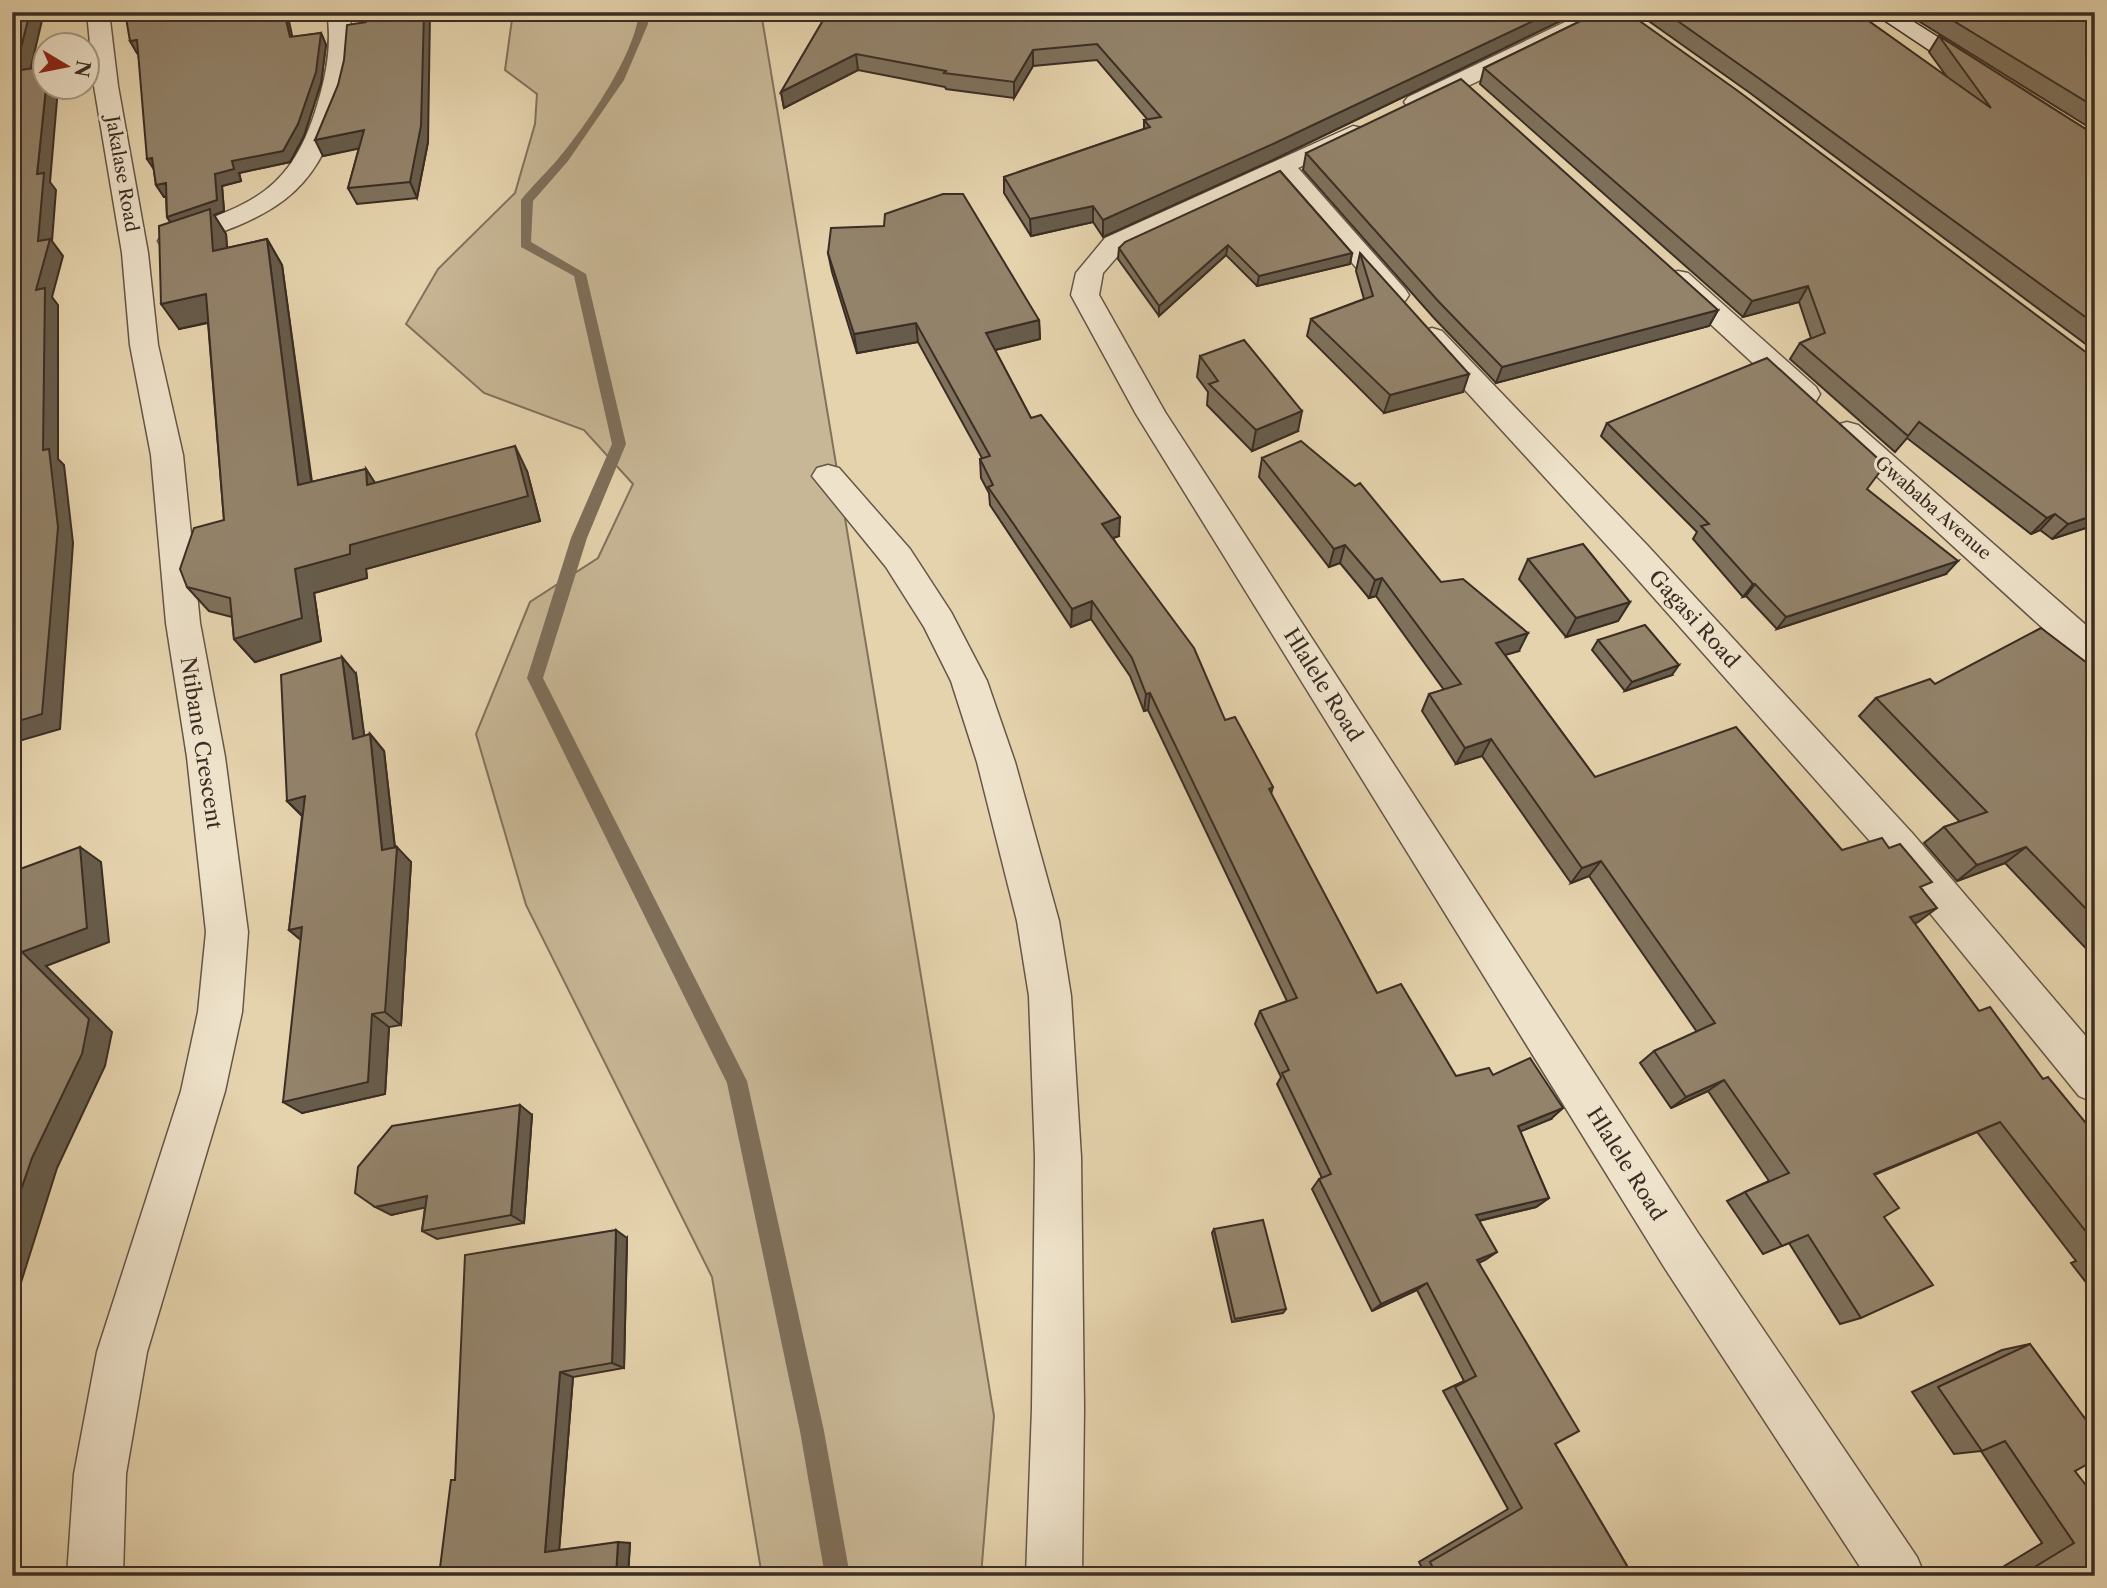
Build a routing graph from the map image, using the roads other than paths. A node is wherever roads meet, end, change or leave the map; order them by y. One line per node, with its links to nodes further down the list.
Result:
1 (98, 12): 7 (street, Jakalase Road)
2 (338, 12): 7 (street)
3 (1883, 12): 5 (street)
4 (1616, 15): 6 (street, Hlalele Road)
5 (1995, 83)
6 (1283, 167): 11 (street, Gagasi Road); 14 (street, Hlalele Road)
7 (135, 253): 12 (street, Ntibane Crescent)
8 (1657, 260): 10 (street, Gwababa Avenue)
9 (828, 476): 13 (street)
10 (2095, 654)
11 (2095, 1081)
12 (95, 1576)
13 (1054, 1576)
14 (1898, 1576)

